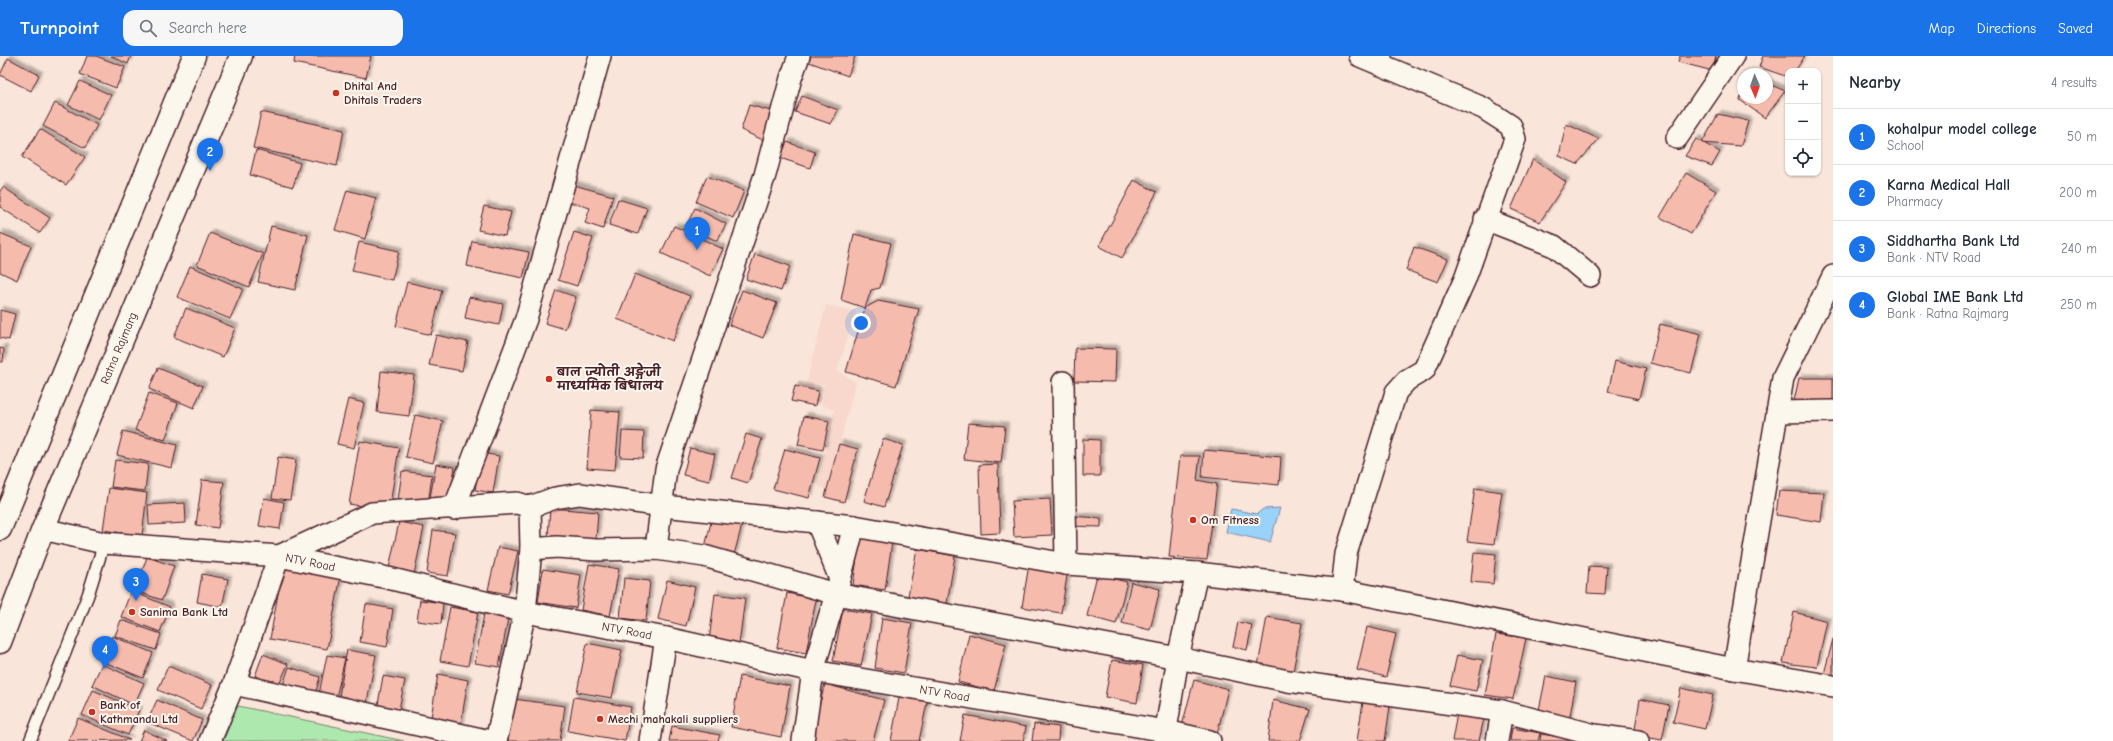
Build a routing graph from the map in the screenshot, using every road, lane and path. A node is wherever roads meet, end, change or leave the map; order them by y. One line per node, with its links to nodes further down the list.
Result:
1 (194, 56): 20 (highway)
2 (241, 56): 21 (highway, Ratna Rajmarg)
3 (600, 56): 17 (street)
4 (799, 56): 15 (street)
5 (1360, 56): 7 (street)
6 (1733, 56): 8 (street)
7 (1380, 60): 9 (street)
8 (1677, 138)
9 (1485, 219): 10 (street); 29 (street)
10 (1590, 276)
11 (1833, 276): 14 (street)
12 (1063, 382): 26 (street)
13 (1833, 411): 14 (street)
14 (1777, 412): 34 (street)
15 (663, 506): 16 (street); 18 (street); 24 (street)
16 (530, 507): 17 (street); 23 (street)
17 (454, 509): 25 (street)
18 (817, 522): 19 (street); 28 (street)
19 (854, 526): 26 (street); 28 (street)
20 (0, 530)
21 (43, 530): 22 (street, NTV Road); 32 (highway, Ratna Rajmarg)
22 (104, 543): 25 (street, NTV Road); 40 (lane)
23 (532, 549): 24 (street); 30 (street)
24 (656, 549): 28 (street)
25 (279, 556): 30 (street, NTV Road); 36 (street)
26 (1066, 564): 27 (street)
27 (1197, 573): 29 (street); 33 (street)
28 (838, 587): 33 (street); 35 (street)
29 (1342, 590): 34 (street)
30 (525, 612): 31 (street, NTV Road); 43 (street)
31 (666, 638): 35 (street, NTV Road); 44 (street)
32 (0, 642)
33 (1178, 658): 38 (street); 39 (street)
34 (1734, 669): 37 (street)
35 (813, 671): 39 (street, NTV Road); 45 (street)
36 (234, 684): 41 (street); 42 (street)
37 (1833, 686)
38 (1502, 711): 47 (street); 48 (street)
39 (1165, 736): 46 (street, NTV Road)
40 (30, 741)
41 (210, 741)
42 (490, 741)
43 (496, 741)
44 (650, 741)
45 (803, 741)
46 (1210, 741)
47 (1497, 741)
48 (1638, 741)

